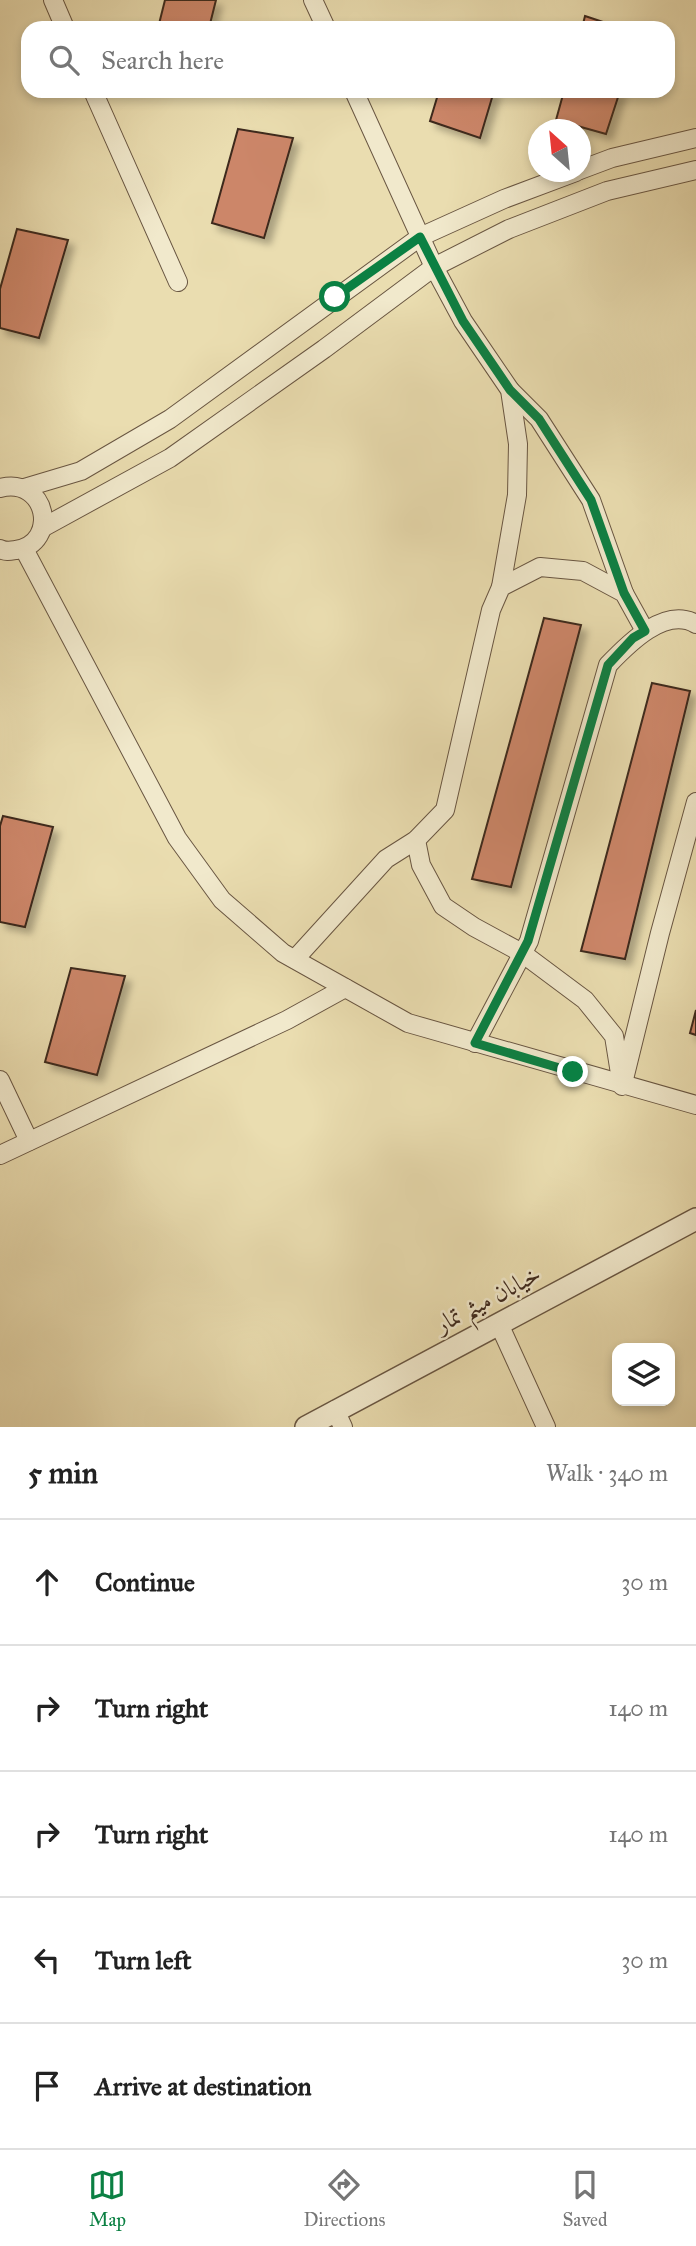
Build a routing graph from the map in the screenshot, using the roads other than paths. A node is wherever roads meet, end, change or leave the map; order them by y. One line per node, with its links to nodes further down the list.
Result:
1 (53, 0): 3 (street)
2 (313, 0): 4 (street)
3 (62, 21)
4 (323, 21)
5 (96, 98): 13 (street)
6 (358, 98): 11 (street)
7 (696, 138): 8 (street)
8 (591, 166)
9 (696, 170): 12 (street)
10 (549, 182): 11 (street)
11 (420, 237): 12 (street); 16 (street)
12 (434, 267): 14 (street); 17 (street)
13 (178, 282)
14 (510, 390): 20 (street); 21 (street)
15 (0, 488): 16 (street)
16 (24, 488): 17 (street)
17 (42, 528): 19 (street)
18 (0, 549): 19 (street)
19 (24, 549): 27 (street)
20 (501, 587): 21 (street); 25 (street)
21 (624, 593): 23 (street)
22 (696, 624): 23 (street)
23 (645, 631): 26 (street)
24 (696, 802): 31 (street)
25 (416, 840): 26 (street); 27 (street)
26 (522, 953): 29 (street); 31 (street)
27 (295, 959): 28 (street)
28 (345, 988): 29 (street); 33 (street)
29 (475, 1043): 31 (street)
30 (0, 1080): 33 (street)
31 (622, 1086): 32 (street)
32 (696, 1105)
33 (29, 1141): 34 (street)
34 (0, 1154)
35 (696, 1219): 36 (street, خیابان میثم تمار)
36 (499, 1324): 37 (street, خیابان میثم تمار); 39 (street)
37 (339, 1419): 38 (street, خیابان میثم تمار)
38 (306, 1427)
39 (546, 1427)

